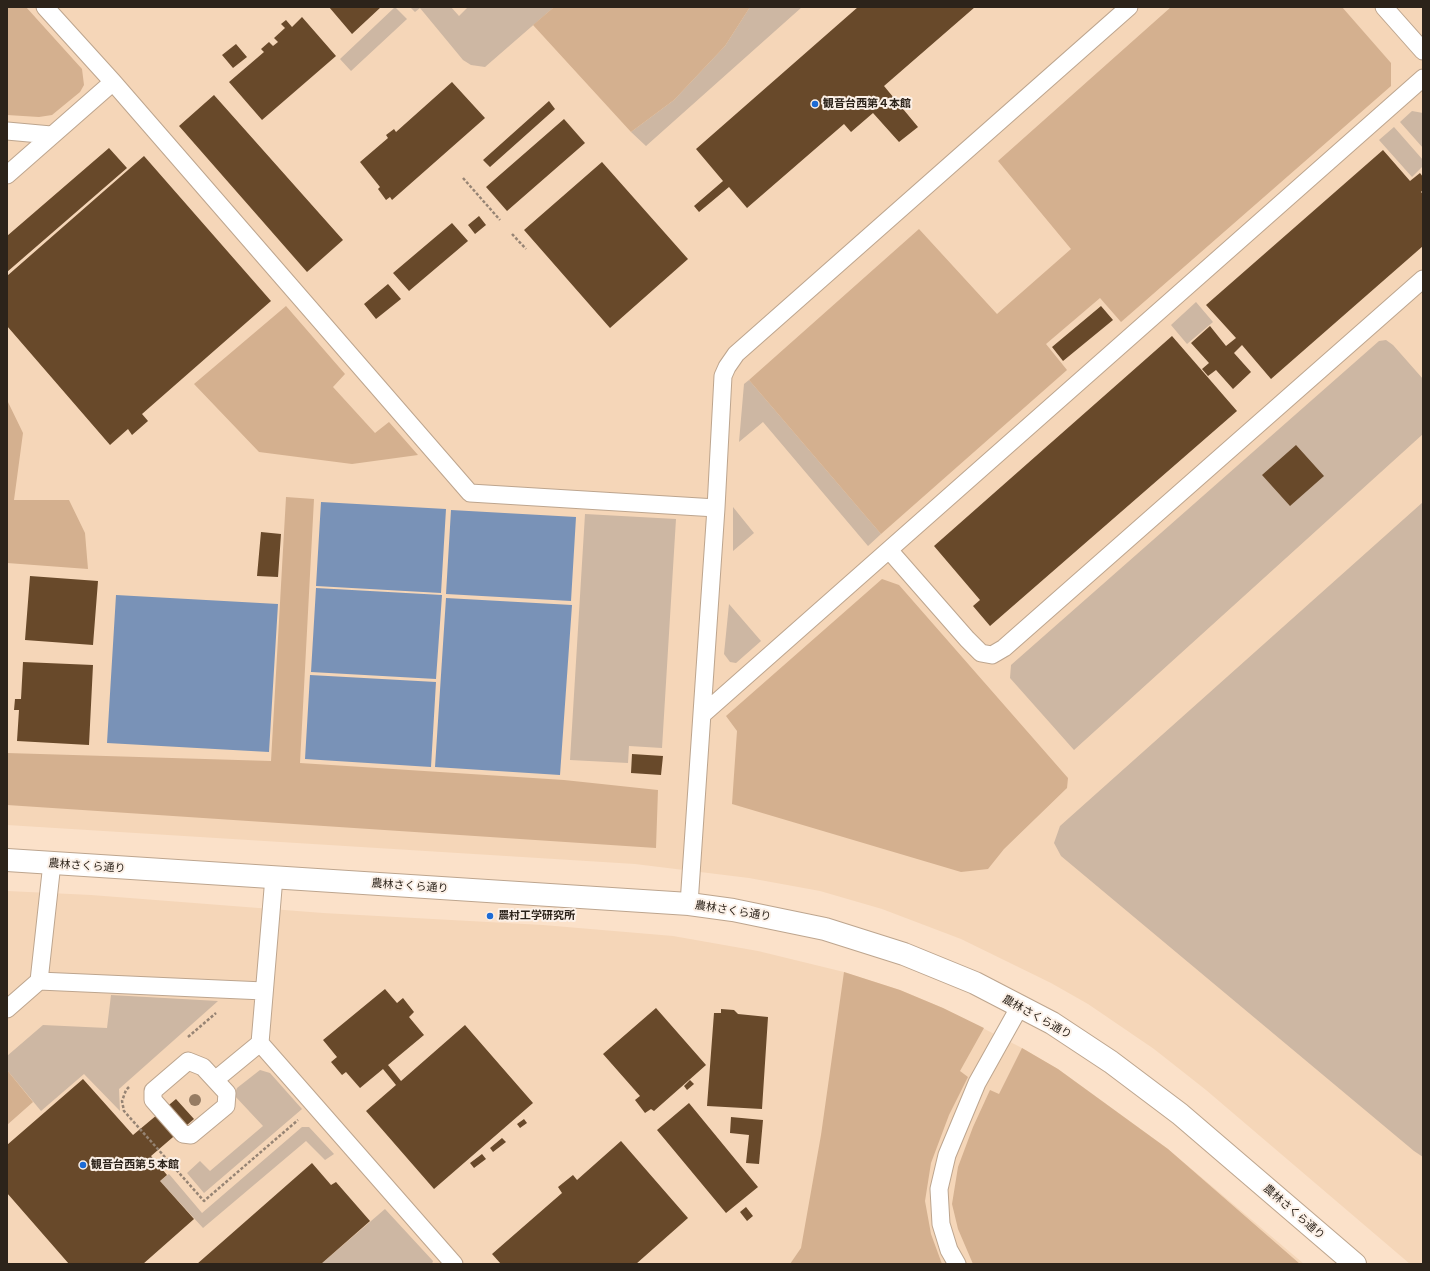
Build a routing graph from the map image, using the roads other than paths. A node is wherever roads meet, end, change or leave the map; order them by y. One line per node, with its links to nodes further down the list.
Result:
1 (45, 7): 6 (lane)
2 (1129, 7): 11 (lane)
3 (1384, 7): 4 (lane)
4 (1423, 51)
5 (1423, 78): 12 (lane)
6 (113, 82): 8 (lane); 11 (lane)
7 (7, 131): 8 (lane)
8 (51, 135): 9 (lane)
9 (7, 175)
10 (1423, 279): 12 (lane)
11 (716, 508): 13 (lane)
12 (889, 550): 13 (lane)
13 (702, 715): 17 (lane)
14 (7, 860): 15 (street, 農林さくら通り)
15 (52, 863): 16 (street, 農林さくら通り); 18 (lane)
16 (274, 877): 17 (street, 農林さくら通り); 19 (lane)
17 (689, 904): 20 (street, 農林さくら通り)
18 (39, 981): 19 (lane); 21 (lane)
19 (264, 991): 22 (lane)
20 (1020, 1006): 25 (lane); 26 (street, 農林さくら通り)
21 (7, 1009)
22 (260, 1044): 23 (lane); 24 (lane)
23 (215, 1080): 23 (lane)
24 (454, 1264)
25 (957, 1264)
26 (1355, 1264)

